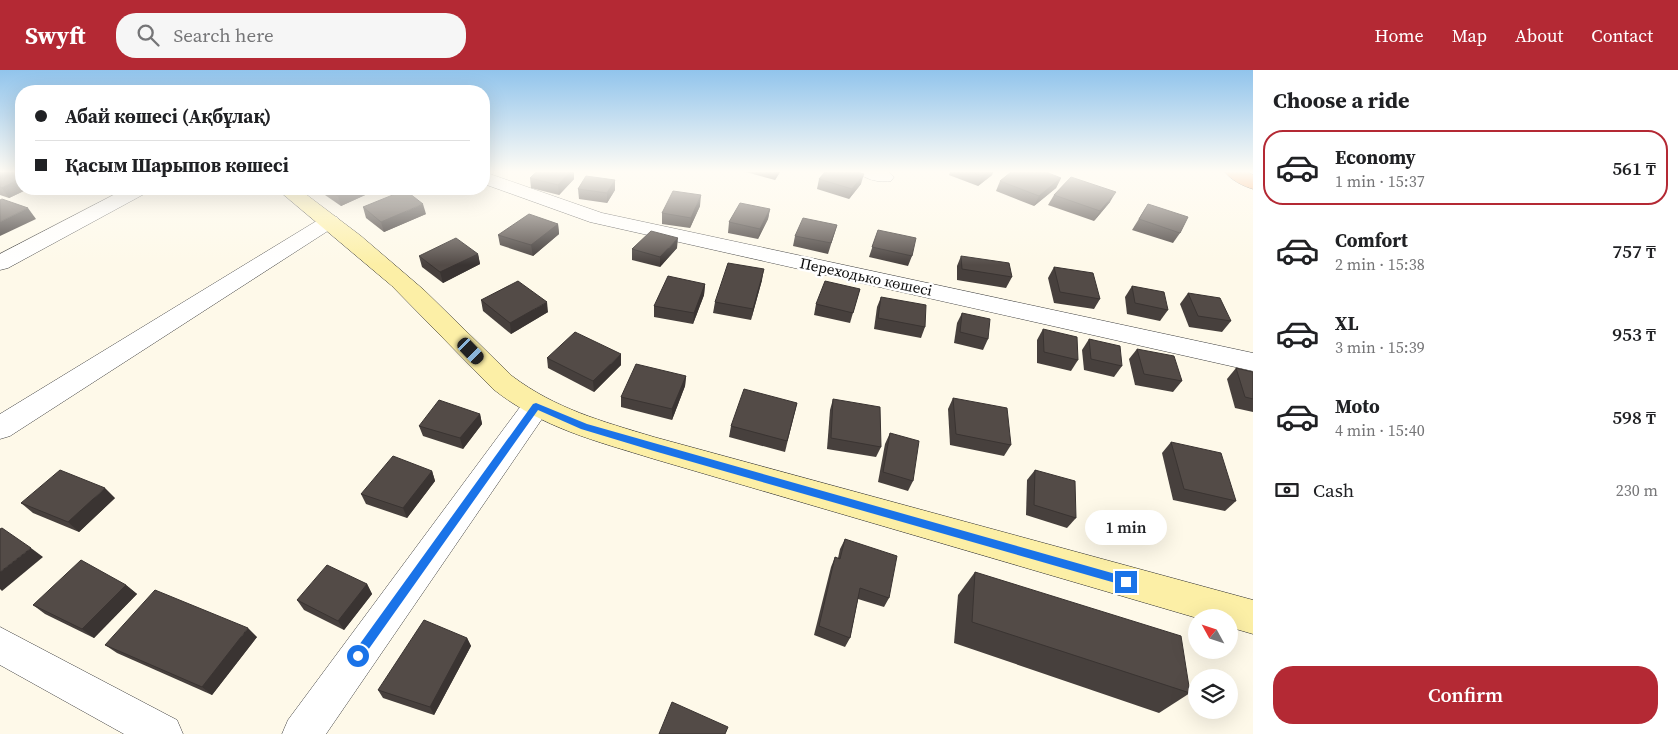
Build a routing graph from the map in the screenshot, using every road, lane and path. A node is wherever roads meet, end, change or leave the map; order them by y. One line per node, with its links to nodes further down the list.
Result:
1 (112, 203): 5 (street)
2 (307, 203): 4 (street)
3 (555, 203): 6 (street, Переходько көшесі)
4 (330, 221): 7 (street); 8 (street)
5 (0, 262)
6 (1253, 362)
7 (536, 406): 9 (street); 12 (street)
8 (0, 428)
9 (1253, 617)
10 (0, 645): 11 (street)
11 (163, 734)
12 (302, 734)

